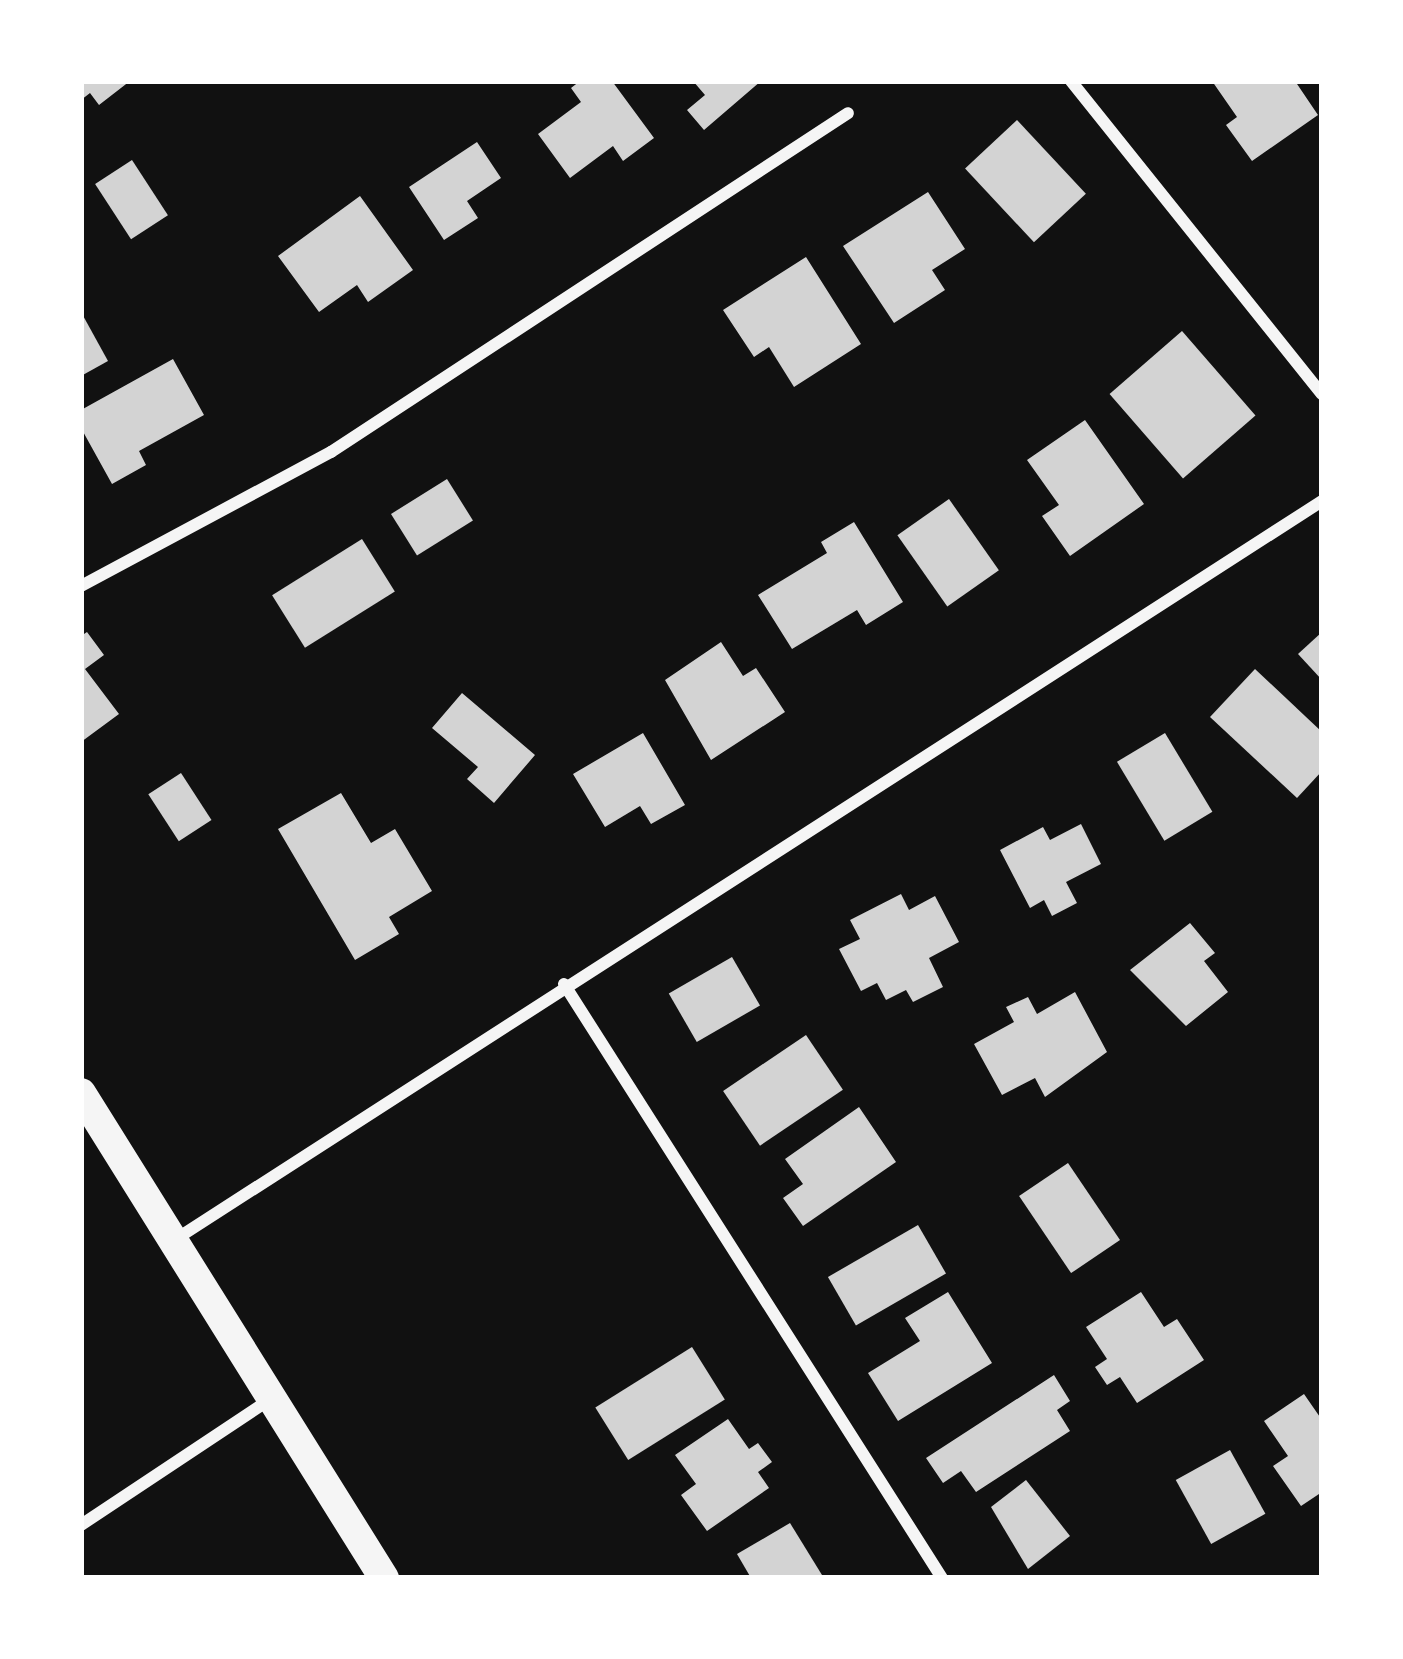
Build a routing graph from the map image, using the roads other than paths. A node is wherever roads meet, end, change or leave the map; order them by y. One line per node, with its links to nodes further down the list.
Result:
1 (1071, 81): 3 (street)
2 (848, 113): 5 (street)
3 (1322, 394)
4 (1322, 501): 6 (street)
5 (81, 586)
6 (564, 984): 8 (street); 12 (street)
7 (81, 1093): 8 (main road)
8 (176, 1239): 9 (main road)
9 (273, 1397): 10 (street); 11 (main road)
10 (81, 1526)
11 (384, 1578)
12 (942, 1578)

